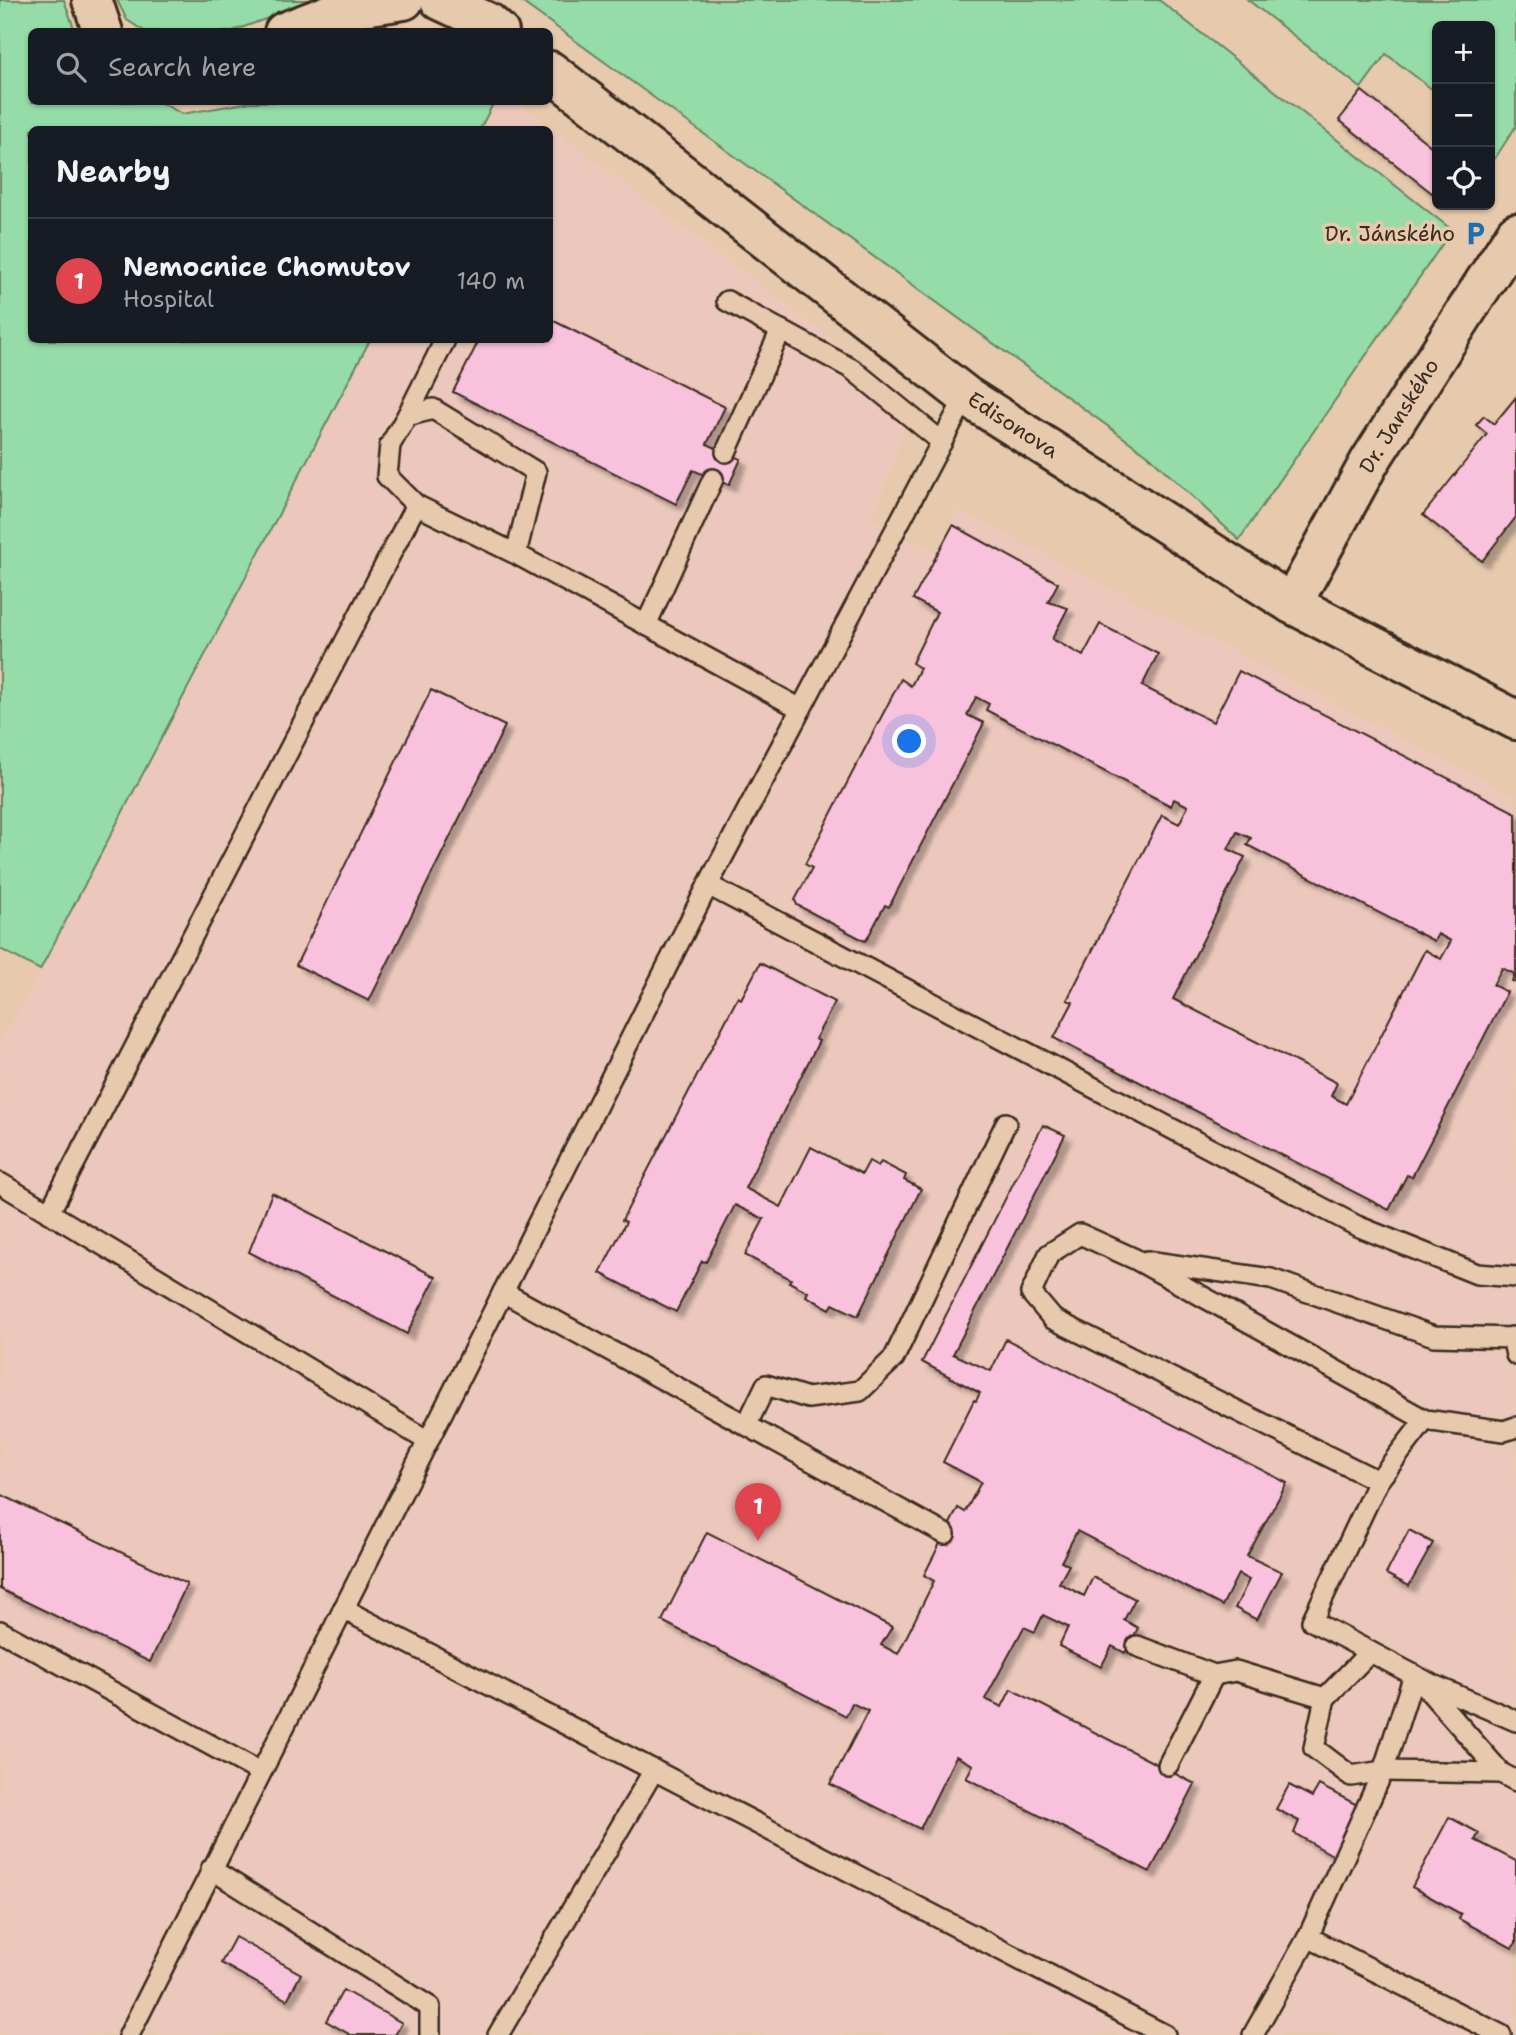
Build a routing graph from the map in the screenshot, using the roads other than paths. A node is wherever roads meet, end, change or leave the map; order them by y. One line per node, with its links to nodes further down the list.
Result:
1 (92, 0): 4 (street)
2 (404, 0): 5 (street)
3 (440, 0): 6 (street)
4 (102, 28)
5 (294, 28)
6 (495, 28)
7 (553, 73): 12 (street, Edisonova)
8 (1516, 233): 19 (street, Dr. Janského)
9 (727, 301): 10 (lane)
10 (781, 330): 14 (lane); 15 (lane)
11 (444, 343): 13 (lane)
12 (966, 396): 14 (lane); 19 (street, Edisonova)
13 (407, 416): 17 (lane); 18 (lane)
14 (942, 442): 21 (lane)
15 (726, 452)
16 (713, 478): 20 (lane)
17 (416, 505): 18 (lane); 26 (lane)
18 (516, 554): 20 (lane)
19 (1292, 604): 22 (street, Edisonova)
20 (646, 625): 21 (lane)
21 (801, 709): 23 (lane)
22 (1516, 720)
23 (708, 885): 28 (lane); 29 (lane)
24 (1006, 1123): 32 (lane)
25 (0, 1183): 26 (lane)
26 (49, 1213): 34 (lane)
27 (1135, 1259): 30 (lane); 31 (lane); 35 (lane)
28 (1516, 1277)
29 (503, 1292): 32 (lane); 34 (lane)
30 (1515, 1343)
31 (1425, 1420): 33 (lane); 35 (lane)
32 (747, 1424): 36 (lane)
33 (1516, 1427)
34 (428, 1441): 37 (lane)
35 (1378, 1481): 40 (lane)
36 (945, 1534)
37 (343, 1609): 46 (lane); 48 (lane)
38 (0, 1631): 48 (lane)
39 (1137, 1646): 41 (lane)
40 (1370, 1652): 42 (lane); 43 (lane)
41 (1214, 1675): 43 (lane); 45 (lane)
42 (1415, 1675): 44 (lane); 47 (lane); 49 (lane)
43 (1325, 1698): 47 (lane)
44 (1516, 1721)
45 (1168, 1765)
46 (653, 1770): 54 (lane); 55 (lane)
47 (1383, 1770): 49 (lane); 51 (lane)
48 (260, 1772): 50 (lane)
49 (1509, 1777)
50 (211, 1869): 52 (lane); 53 (lane)
51 (1308, 1937): 56 (lane); 57 (lane)
52 (129, 2035)
53 (429, 2035)
54 (498, 2035)
55 (1165, 2035)
56 (1253, 2035)
57 (1501, 2035)

